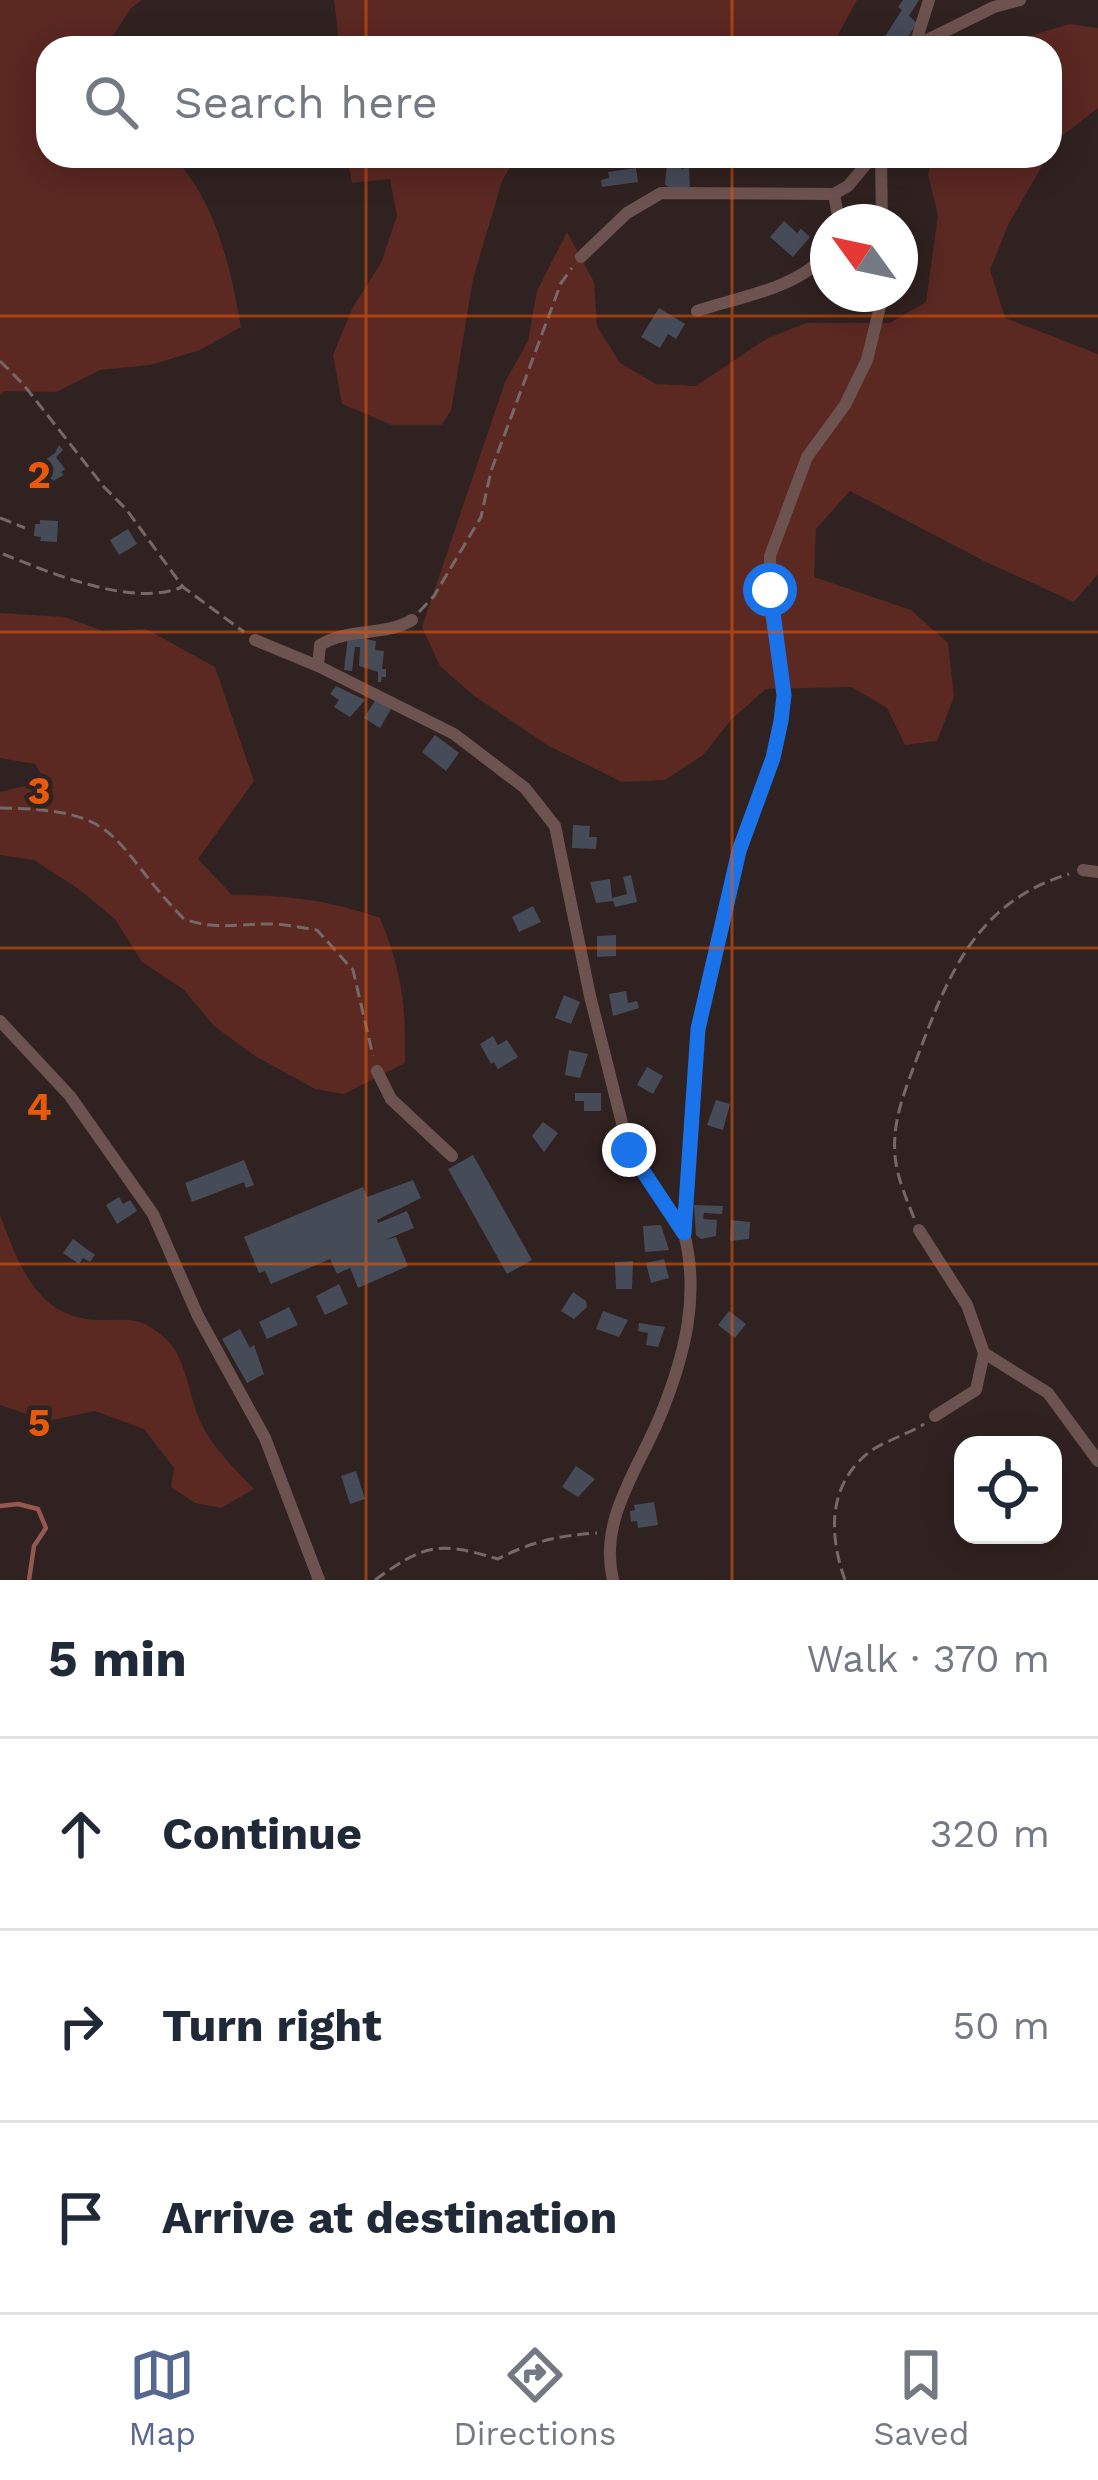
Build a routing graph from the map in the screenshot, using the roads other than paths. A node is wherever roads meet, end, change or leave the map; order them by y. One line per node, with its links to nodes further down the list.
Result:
1 (928, 0): 3 (street)
2 (1020, 0): 4 (street)
3 (918, 36)
4 (937, 36)
5 (865, 168): 7 (street)
6 (878, 168): 9 (street)
7 (834, 194): 8 (street); 10 (street)
8 (836, 204)
9 (881, 204)
10 (581, 257)
11 (810, 270): 12 (street)
12 (698, 311)
13 (879, 312): 23 (street)
14 (412, 620): 16 (street)
15 (255, 640): 16 (street)
16 (318, 666): 23 (street)
17 (1083, 870): 18 (street)
18 (1098, 872)
19 (0, 1021): 27 (street)
20 (377, 1071): 21 (street)
21 (452, 1156)
22 (919, 1230): 24 (street)
23 (684, 1233): 28 (street)
24 (984, 1353): 25 (street); 26 (street)
25 (935, 1416)
26 (1098, 1461)
27 (319, 1580)
28 (614, 1580)

